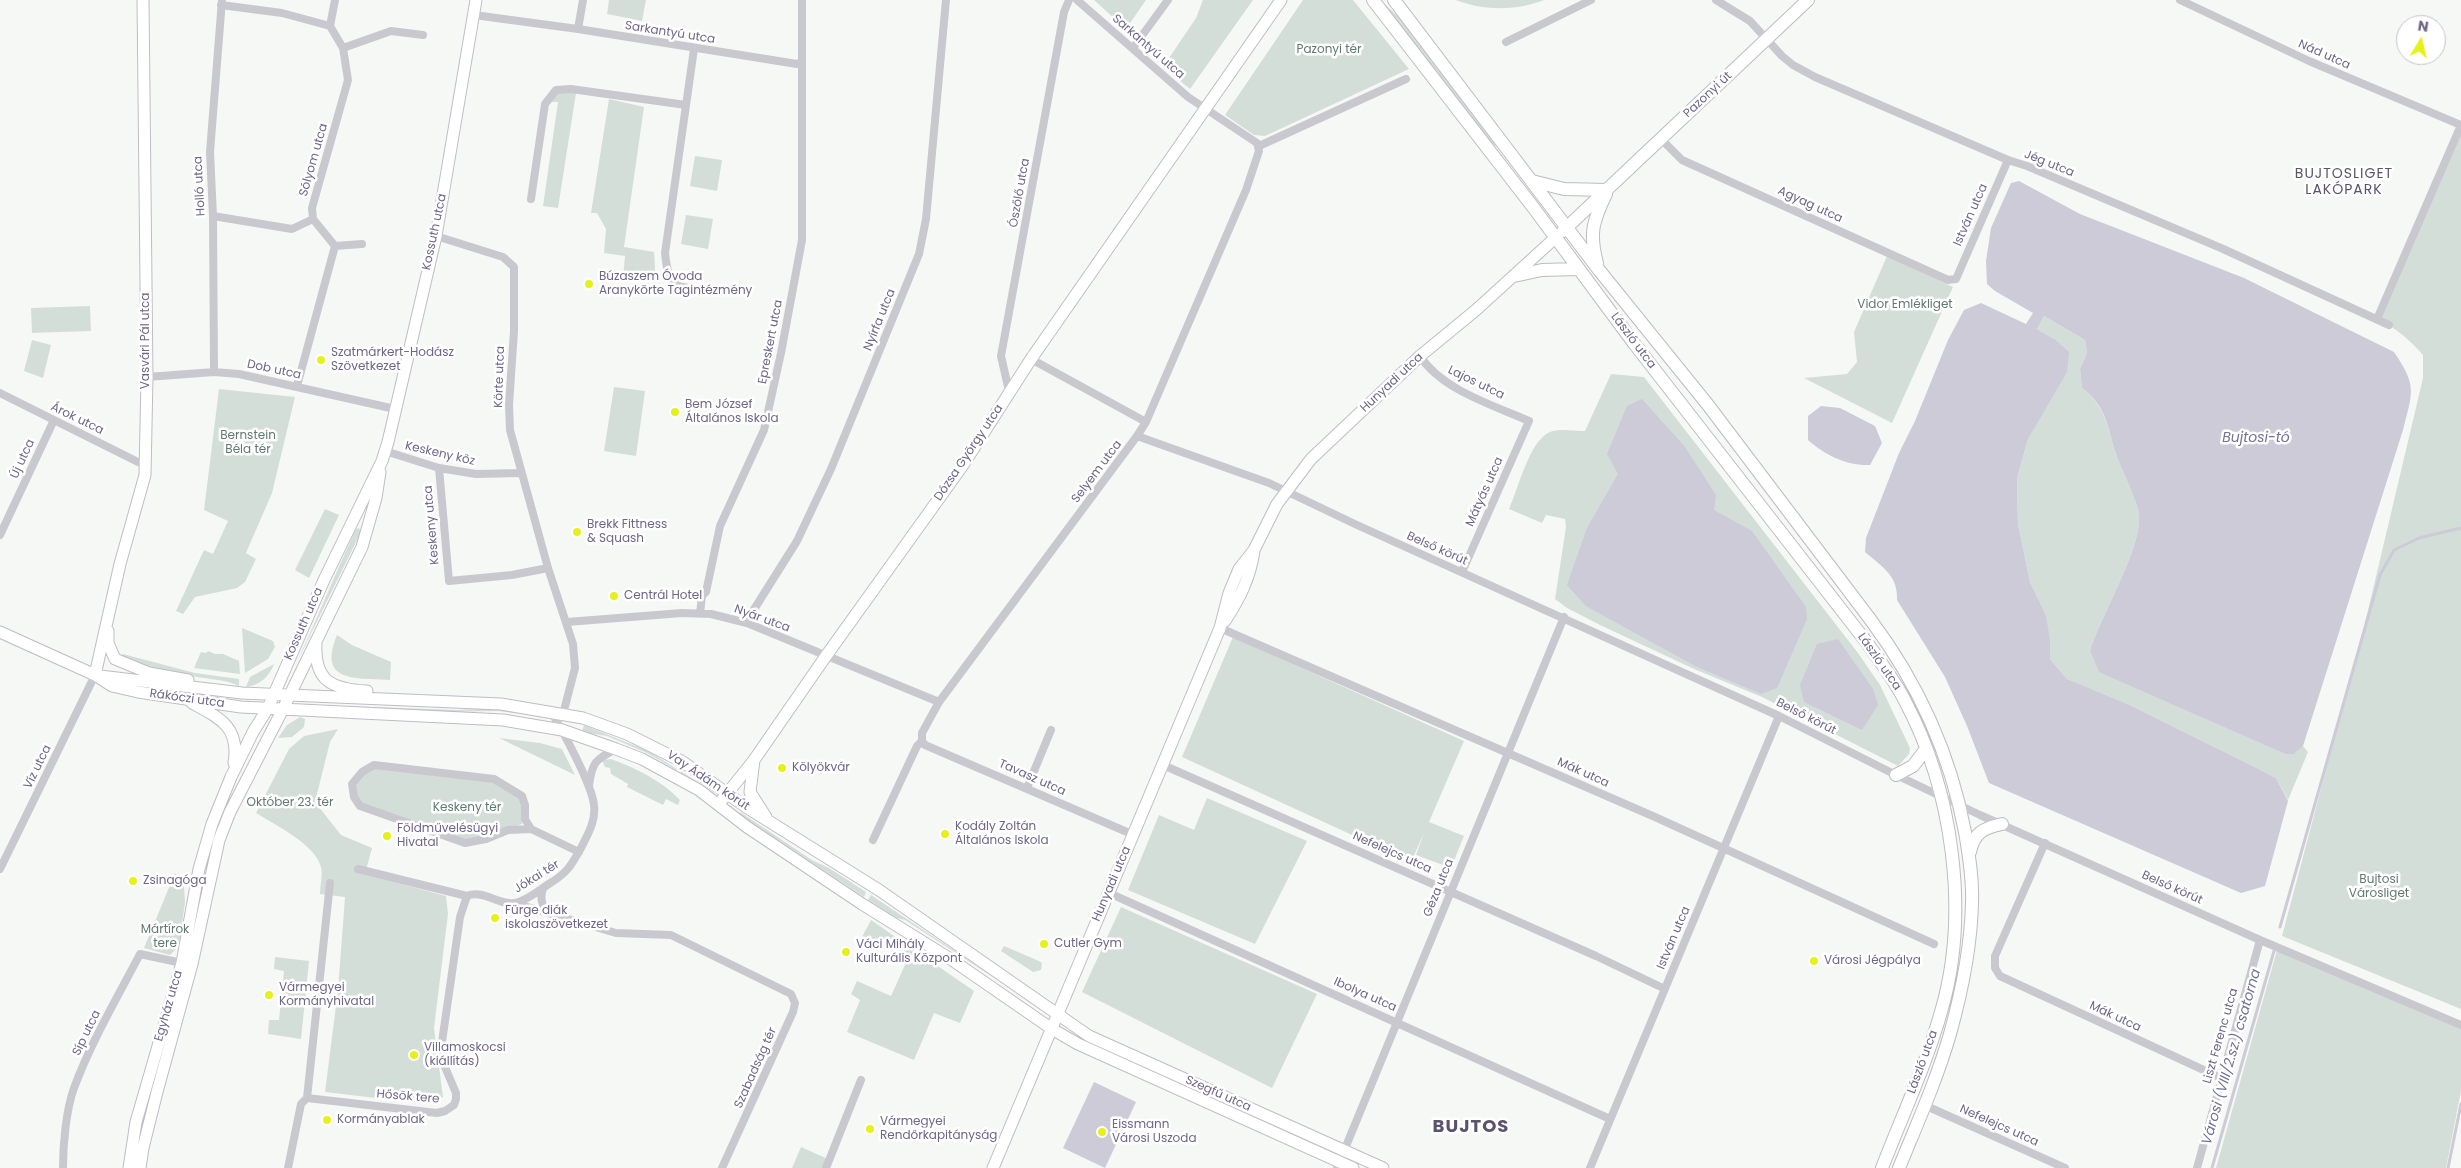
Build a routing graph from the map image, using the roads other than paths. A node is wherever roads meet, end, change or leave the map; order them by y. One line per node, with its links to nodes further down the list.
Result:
1 (143, 0): 55 (street, Vasvári Pál utca)
2 (335, 0): 19 (street)
3 (476, 0): 18 (street, Kossuth utca)
4 (583, 0): 20 (street)
5 (802, 0): 27 (street)
6 (946, 0): 76 (street, Nyírfa utca)
7 (1069, 0): 57 (street, Ószőlő utca)
8 (1077, 0): 25 (street, Sarkantyú utca)
9 (1168, 0): 25 (street)
10 (1281, 0): 30 (street)
11 (1373, 0): 42 (main road)
12 (1394, 0): 35 (main road)
13 (1591, 0): 23 (street)
14 (1716, 0): 22 (street, Jég utca)
15 (1808, 0): 22 (main road, Pazonyi út)
16 (2180, 0): 31 (street, Nád utca)
17 (221, 3): 19 (street); 38 (street, Holló utca)
18 (474, 15): 20 (street, Sarkantyú utca); 41 (street, Kossuth utca)
19 (330, 26): 24 (street, Sólyom utca)
20 (578, 29): 26 (street, Sarkantyú utca)
21 (423, 35): 24 (street)
22 (1766, 39): 32 (main road, Pazonyi út); 34 (street, Jég utca)
23 (1506, 42)
24 (343, 48): 39 (street, Sólyom utca)
25 (1132, 48): 30 (street, Sarkantyú utca)
26 (694, 49): 27 (street, Sarkantyú utca); 29 (street)
27 (801, 62): 72 (street, Epreskert utca)
28 (1406, 79): 33 (street)
29 (686, 105): 37 (street); 49 (street)
30 (1206, 109): 33 (street); 53 (street, Dózsa György utca)
31 (2461, 125): 50 (street)
32 (1661, 139): 36 (main road, Pazonyi út); 48 (street, Agyag utca)
33 (1259, 146): 62 (street, Selyem utca)
34 (2008, 160): 48 (street, István utca); 50 (street, Jég utca)
35 (1532, 181): 36 (main road); 40 (main road, László utca)
36 (1608, 190): 40 (main road); 46 (main road)
37 (531, 199)
38 (213, 216): 39 (street); 54 (street, Holló utca)
39 (313, 219): 44 (street)
40 (1567, 227): 42 (main road); 46 (main road, László utca)
41 (436, 236): 59 (street, Kossuth utca); 67 (street, Körte utca)
42 (1555, 238): 45 (main road, László utca); 47 (street, Hunyadi utca)
43 (362, 244): 44 (street)
44 (335, 246): 56 (street)
45 (1578, 269): 47 (main road); 97 (main road, László utca)
46 (1599, 270): 107 (main road, László utca)
47 (1514, 276): 52 (street, Hunyadi utca)
48 (1956, 279)
49 (705, 291)
50 (2377, 319): 51 (street, Jég utca)
51 (2389, 324)
52 (1420, 356): 61 (street, Lajos utca); 68 (street, Hunyadi utca)
53 (1031, 359): 57 (street, Dózsa György utca); 62 (street)
54 (214, 372): 55 (street, Dob utca); 56 (street, Dob utca)
55 (147, 377): 65 (street, Vasvári Pál utca)
56 (297, 386): 59 (street, Dob utca)
57 (1009, 391): 80 (street, Dózsa György utca)
58 (0, 393): 60 (street, Árok utca)
59 (395, 409): 64 (street, Kossuth utca)
60 (54, 420): 65 (street, Árok utca); 69 (street, Új utca)
61 (1529, 421): 71 (street, Mátyás utca)
62 (1146, 422): 63 (street, Selyem utca)
63 (1137, 436): 68 (street, Belső körút); 87 (street, Selyem utca)
64 (383, 456): 66 (street, Keskeny köz); 79 (street, Kossuth utca); 83 (street, Kossuth utca)
65 (144, 466): 73 (street, Vasvári Pál utca)
66 (439, 468): 67 (street, Keskeny köz); 70 (street, Keskeny utca)
67 (521, 473): 70 (street, Körte utca)
68 (1286, 491): 71 (street, Belső körút); 77 (street, Hunyadi utca)
69 (0, 535)
70 (548, 568): 75 (street, Körte utca)
71 (1462, 572): 74 (street, Belső körút)
72 (700, 613): 75 (street, Nyár utca); 76 (street, Nyár utca)
73 (108, 614): 81 (street, Vasvári Pál utca); 82 (street)
74 (1564, 617): 91 (street, Belső körút); 98 (street, Géza utca)
75 (567, 622): 90 (street, Körte utca)
76 (747, 623): 80 (street, Nyár utca)
77 (1220, 628): 98 (street, Mák utca); 100 (street, Hunyadi utca)
78 (0, 632): 81 (street, Rákóczi utca)
79 (317, 638): 84 (street, Kossuth utca); 86 (street)
80 (826, 656): 87 (street, Nyár utca); 99 (street, Dózsa György utca)
81 (95, 675): 82 (street, Rákóczi utca); 85 (street, Rákóczi utca); 119 (street, Víz utca)
82 (200, 688): 83 (street, Rákóczi utca)
83 (275, 693): 84 (street, Vay Ádám körút); 88 (street, Kossuth utca)
84 (290, 694): 86 (street, Vay Ádám körút); 89 (street, Kossuth utca)
85 (187, 700): 88 (street, Rákóczi utca); 102 (street)
86 (433, 700): 90 (street, Vay Ádám körút)
87 (939, 702): 95 (street, Selyem utca)
88 (268, 708): 89 (street, Rákóczi utca); 102 (street, Egyház utca)
89 (283, 709): 92 (street, Vay Ádám körút); 145 (street, Egyház utca)
90 (556, 714): 92 (street); 93 (street, Jókai tér); 105 (street, Vay Ádám körút)
91 (1779, 716): 101 (street, Belső körút); 115 (street, István utca)
92 (503, 720): 93 (street, Vay Ádám körút)
93 (562, 730): 96 (street, Vay Ádám körút); 103 (street, Jókai tér)
94 (1051, 730): 104 (street)
95 (922, 741): 104 (street, Tavasz utca); 113 (street, Selyem utca)
96 (616, 749): 103 (street); 108 (street, Vay Ádám körút)
97 (1926, 749): 101 (main road); 106 (main road, László utca)
98 (1508, 753): 115 (street, Mák utca); 122 (street, Géza utca)
99 (754, 760): 105 (street, Dózsa György utca); 109 (street)
100 (1163, 765): 112 (street, Hunyadi utca); 122 (street, Nefelejcs utca)
101 (1896, 775): 106 (street, Belső körút)
102 (231, 777): 129 (street, Egyház utca)
103 (589, 786): 116 (street, Jókai tér)
104 (1027, 788): 112 (street, Tavasz utca)
105 (727, 794): 108 (street, Dózsa György utca); 109 (street, Vay Ádám körút)
106 (1939, 795): 107 (street, Belső körút); 153 (main road, László utca)
107 (1959, 804): 110 (street, Belső körút); 117 (main road, László utca)
108 (719, 806): 135 (street, Vay Ádám körút)
109 (770, 822): 132 (street, Vay Ádám körút)
110 (2002, 824): 114 (street, Belső körút); 117 (main road)
111 (531, 829): 111 (street); 116 (street)
112 (1134, 835): 123 (street, Hunyadi utca)
113 (873, 840)
114 (2045, 843): 127 (street, Belső körút); 136 (street, Mák utca)
115 (1724, 850): 128 (street, Mák utca); 131 (street, István utca)
116 (579, 852): 121 (street, Jókai tér)
117 (1969, 854): 139 (main road, László utca)
118 (358, 868): 124 (street)
119 (0, 869)
120 (330, 883): 138 (street)
121 (543, 888): 125 (street, Jókai tér); 126 (street)
122 (1450, 891): 131 (street, Nefelejcs utca); 133 (street, Géza utca)
123 (1109, 893): 132 (street, Hunyadi utca); 133 (street, Ibolya utca)
124 (467, 896): 125 (street, Jókai tér); 138 (street, Hősök tere)
125 (514, 903): 126 (street, Jókai tér)
126 (550, 914): 130 (street, Jókai tér)
127 (2260, 940): 134 (street, Belső körút); 136 (street, Liszt Ferenc utca)
128 (1934, 944)
129 (182, 963): 143 (street, Síp utca); 144 (street, Egyház utca)
130 (773, 984): 147 (street, Szabadság tér)
131 (1665, 989): 140 (street, István utca)
132 (1058, 1013): 135 (street, Hunyadi utca); 141 (street, Szegfű utca)
133 (1399, 1022): 140 (street, Ibolya utca); 141 (street, Géza utca)
134 (2461, 1026)
135 (1052, 1029): 142 (street, Szegfű utca); 149 (street, Hunyadi utca)
136 (2221, 1078): 156 (street, Liszt Ferenc utca)
137 (861, 1080): 148 (street)
138 (307, 1098): 146 (street)
139 (1924, 1105): 154 (main road, László utca); 155 (street, Nefelejcs utca)
140 (1610, 1119): 152 (street, István utca)
141 (1344, 1151): 142 (street, Géza utca); 151 (street, Szegfű utca)
142 (1338, 1165): 150 (street, Szegfű utca)
143 (63, 1168)
144 (129, 1168)
145 (140, 1168)
146 (288, 1168)
147 (722, 1168)
148 (826, 1168)
149 (993, 1168)
150 (1353, 1168)
151 (1383, 1168)
152 (1590, 1168)
153 (1882, 1168)
154 (1899, 1168)
155 (2065, 1168)
156 (2197, 1168)

